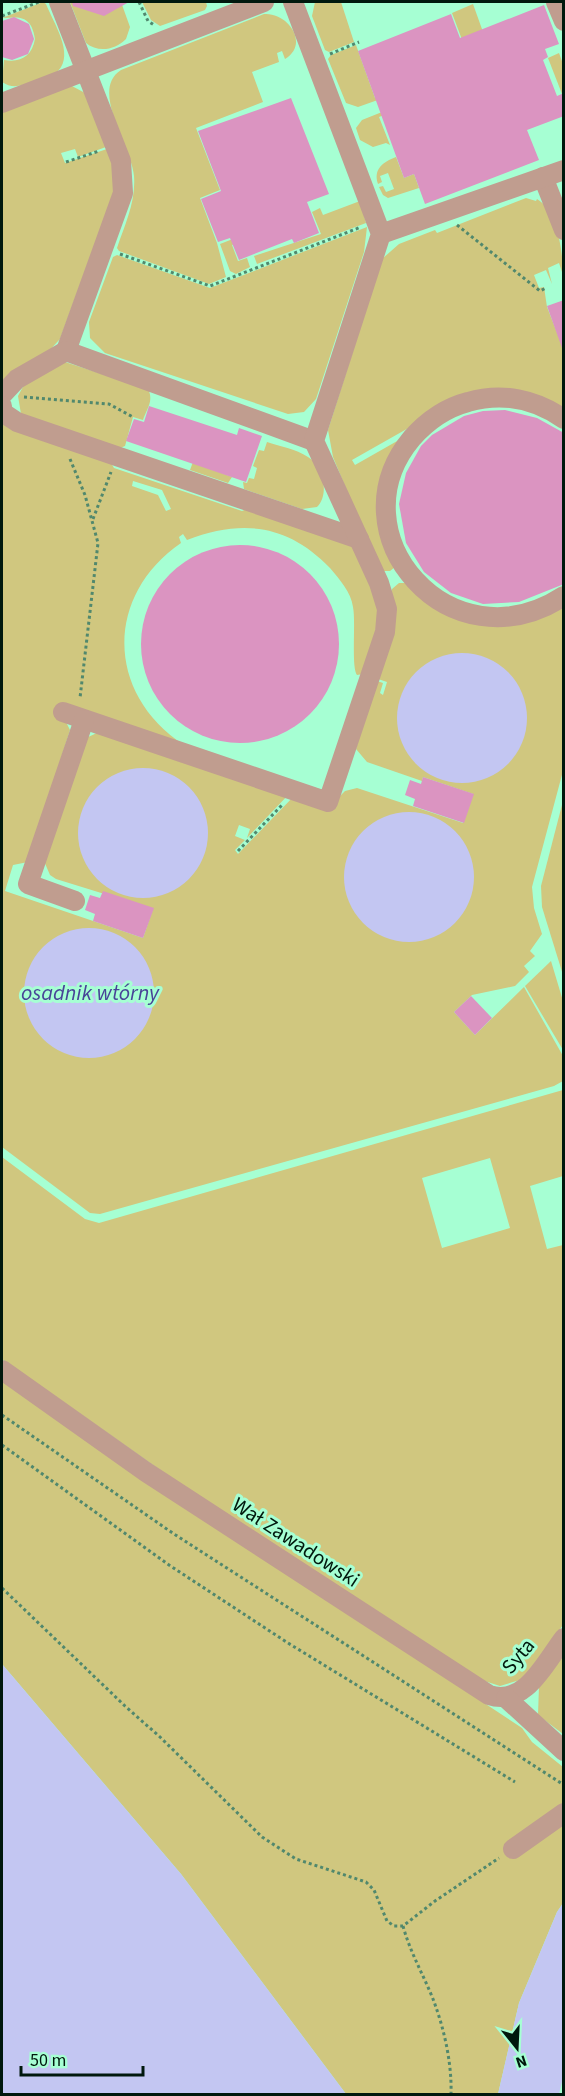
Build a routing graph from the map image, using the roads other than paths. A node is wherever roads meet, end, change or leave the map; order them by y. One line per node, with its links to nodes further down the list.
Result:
1 (59, 2): 6 (street)
2 (264, 2): 6 (street)
3 (293, 2): 10 (street)
4 (556, 2): 5 (street)
5 (564, 21)
6 (85, 71): 7 (street); 12 (street)
7 (2, 104)
8 (564, 170): 9 (street)
9 (543, 177): 10 (street); 11 (street)
10 (375, 229): 15 (street)
11 (564, 230)
12 (66, 351): 13 (street); 15 (street)
13 (7, 399): 16 (street)
14 (564, 419): 17 (street)
15 (314, 441): 16 (street)
16 (359, 539): 18 (street)
17 (408, 573): 18 (street); 19 (street)
18 (379, 583): 20 (street)
19 (564, 596)
20 (75, 901)
21 (2, 1370): 23 (street, Wał Zawadowski)
22 (564, 1638): 23 (street, Syta)
23 (506, 1698): 24 (street, Wał Zawadowski)
24 (564, 1751)
25 (564, 1813): 26 (street)
26 (513, 1849)

